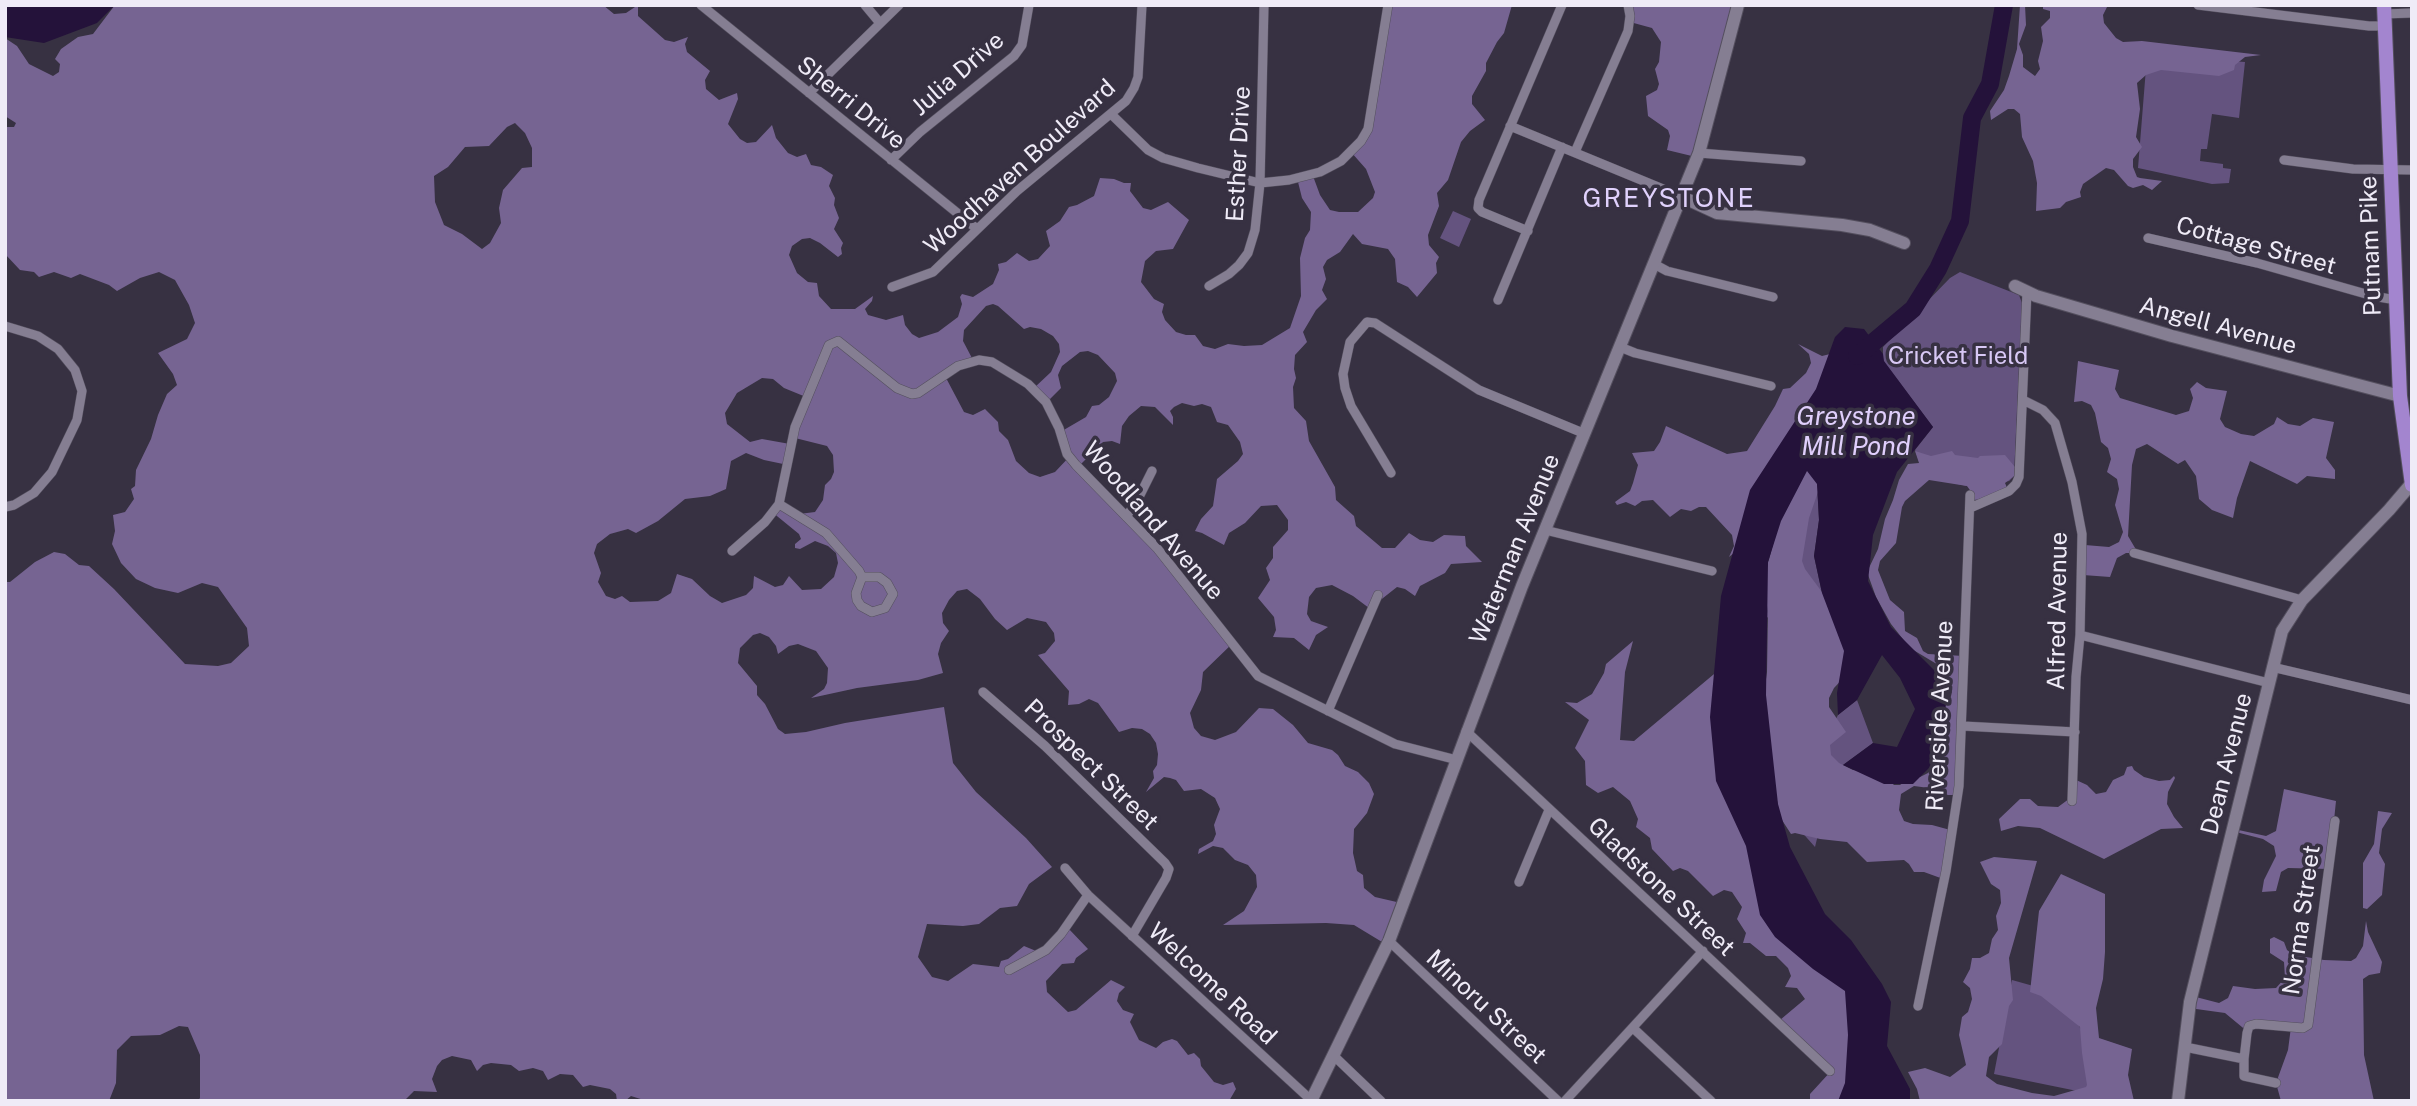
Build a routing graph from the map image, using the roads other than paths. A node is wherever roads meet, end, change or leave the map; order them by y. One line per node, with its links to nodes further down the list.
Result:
1 (701, 5): 15 (street, Sherri Drive)
2 (865, 5): 14 (street)
3 (899, 5): 14 (street)
4 (1029, 5): 21 (street, Julia Drive)
5 (1142, 5): 16 (street, Woodhaven Boulevard)
6 (1264, 5): 26 (street, Esther Drive)
7 (1388, 5): 26 (street)
8 (1562, 5): 17 (street)
9 (1628, 5): 19 (street)
10 (1738, 5): 20 (street, Waterman Avenue)
11 (2199, 5): 13 (street)
12 (2412, 13): 13 (street)
13 (2384, 15): 24 (main road, Putnam Pike)
14 (880, 23): 15 (street)
15 (809, 93): 21 (street, Sherri Drive)
16 (1112, 115): 26 (street); 28 (street, Woodhaven Boulevard)
17 (1510, 126): 18 (street); 29 (street)
18 (1562, 147): 19 (street); 29 (street)
19 (1575, 152): 27 (street)
20 (1699, 153): 23 (street); 27 (street, Waterman Avenue)
21 (891, 160): 28 (street, Sherri Drive)
22 (2284, 160): 24 (street)
23 (1801, 161)
24 (2390, 170): 25 (street); 38 (main road, Putnam Pike)
25 (2412, 170)
26 (1261, 183): 33 (street, Esther Drive)
27 (1681, 196): 31 (street); 32 (street, Waterman Avenue)
28 (977, 229): 34 (street, Woodhaven Boulevard)
29 (1528, 231): 37 (street)
30 (2148, 238): 38 (street, Cottage Street)
31 (1904, 243)
32 (1654, 264): 36 (street); 40 (street, Waterman Avenue)
33 (1209, 286)
34 (891, 287)
35 (2021, 289): 42 (street, Angell Avenue); 43 (street)
36 (1773, 297)
37 (1498, 300)
38 (2396, 300): 42 (main road, Putnam Pike)
39 (5, 326): 50 (street)
40 (1620, 346): 41 (street); 44 (street, Waterman Avenue)
41 (1771, 386)
42 (2406, 395): 47 (main road, Putnam Pike)
43 (2023, 400): 51 (street); 60 (street, Alfred Avenue)
44 (1583, 433): 46 (street); 53 (street, Waterman Avenue)
45 (1152, 471): 52 (street)
46 (1391, 473)
47 (2411, 480): 59 (street, Dean Avenue)
48 (1970, 495): 51 (street, Riverside Avenue)
49 (779, 504): 52 (street, Woodland Avenue); 54 (street, Woodland Avenue); 57 (street)
50 (5, 507)
51 (1969, 508): 66 (street, Riverside Avenue)
52 (1127, 515): 65 (street, Woodland Avenue)
53 (1545, 530): 56 (street); 67 (street, Waterman Avenue)
54 (732, 551)
55 (2134, 553): 59 (street)
56 (1712, 571)
57 (862, 576): 57 (street)
58 (1378, 595): 65 (street)
59 (2301, 600): 61 (street, Dean Avenue)
60 (2080, 635): 62 (street); 68 (street, Alfred Avenue)
61 (2272, 667): 62 (street, Dean Avenue); 64 (street)
62 (2269, 683): 82 (street, Dean Avenue)
63 (983, 692): 76 (street, Prospect Street)
64 (2412, 700)
65 (1328, 711): 69 (street, Woodland Avenue)
66 (1963, 726): 68 (street); 80 (street, Riverside Avenue)
67 (1466, 731): 69 (street, Waterman Avenue); 71 (street, Gladstone Street)
68 (2075, 732): 70 (street, Alfred Avenue)
69 (1457, 760): 77 (street, Waterman Avenue)
70 (2072, 801)
71 (1549, 810): 74 (street); 78 (street, Gladstone Street)
72 (2335, 821): 84 (street, Norma Street)
73 (1065, 868): 75 (street, Welcome Road)
74 (1519, 882)
75 (1088, 895): 76 (street, Welcome Road); 79 (street)
76 (1132, 936): 87 (street, Welcome Road)
77 (1389, 941): 83 (street, Waterman Avenue); 89 (street, Minoru Street)
78 (1703, 951): 81 (street); 85 (street, Gladstone Street)
79 (1009, 970)
80 (1918, 1006)
81 (1633, 1028): 90 (street); 91 (street)
82 (2185, 1047): 84 (street); 92 (street, Dean Avenue)
83 (1333, 1055): 87 (street, Waterman Avenue); 88 (street)
84 (2244, 1059): 86 (street)
85 (1830, 1071)
86 (2276, 1083)
87 (1311, 1100)
88 (1381, 1101)
89 (1558, 1101)
90 (1565, 1101)
91 (1711, 1101)
92 (2178, 1101)

